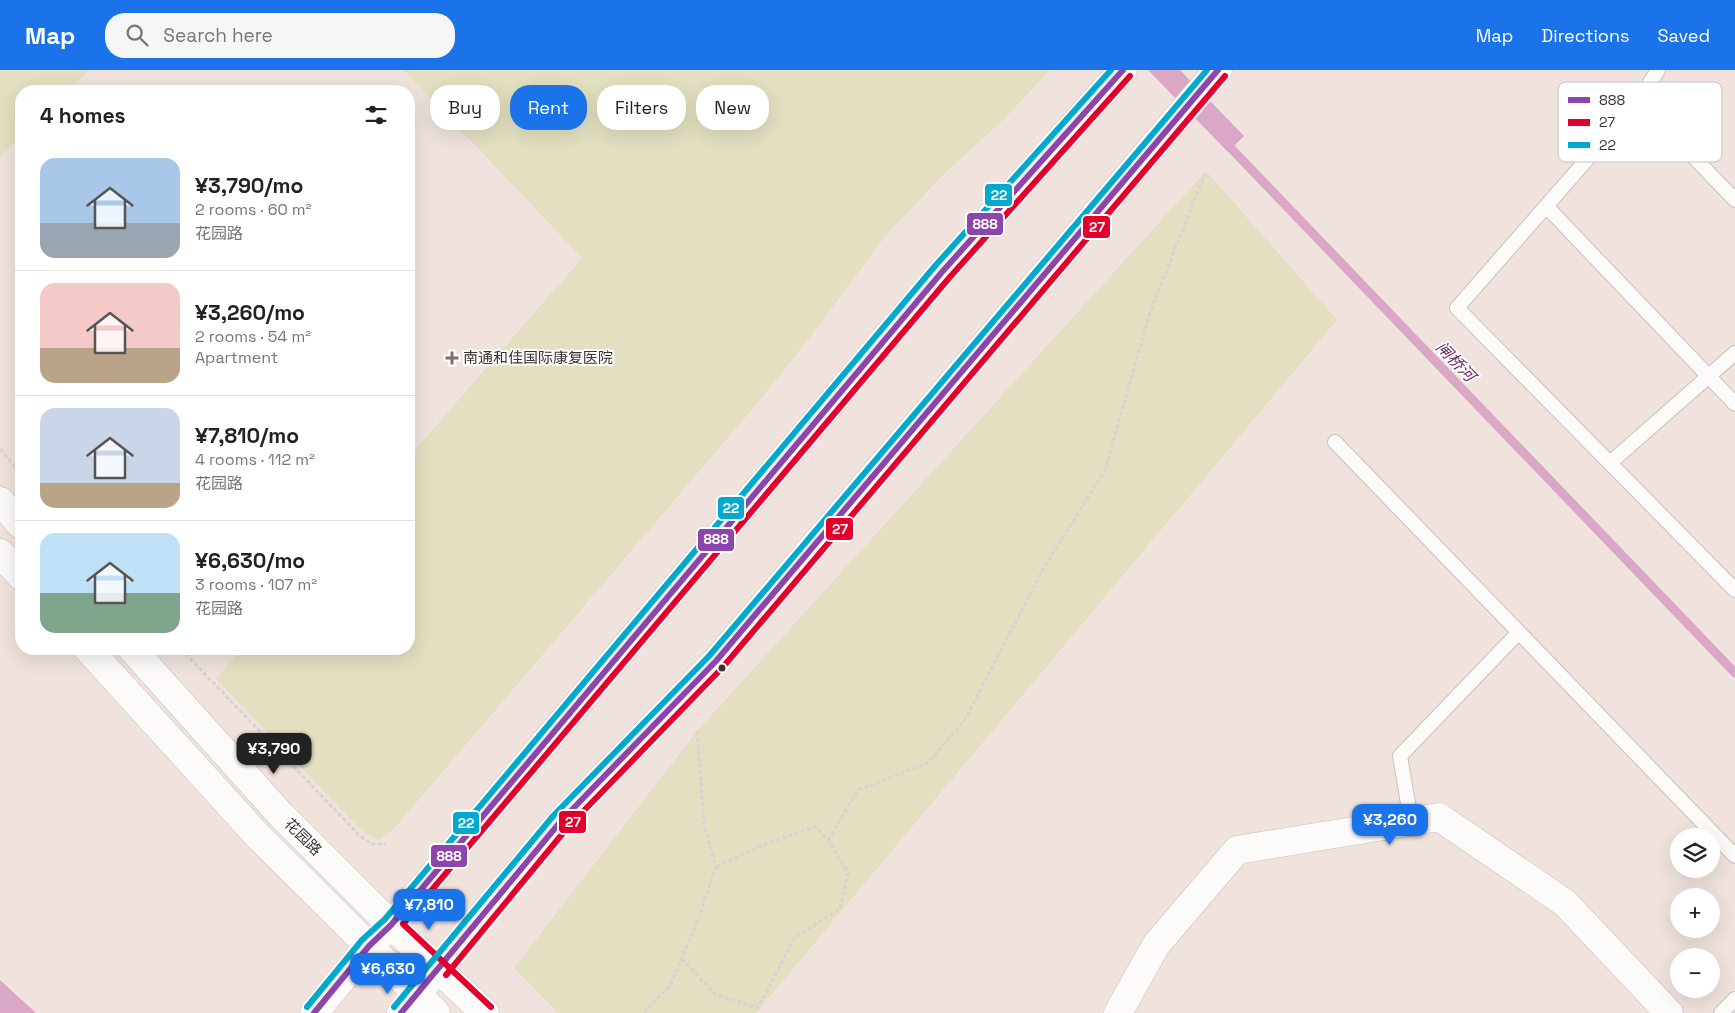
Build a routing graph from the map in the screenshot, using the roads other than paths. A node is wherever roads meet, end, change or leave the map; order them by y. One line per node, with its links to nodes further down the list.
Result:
1 (1123, 70): 24 (main road)
2 (1218, 70): 26 (main road)
3 (1658, 70): 4 (lane)
4 (1651, 82)
5 (1585, 162): 8 (lane)
6 (1699, 162): 7 (lane)
7 (1735, 200)
8 (1546, 206): 10 (lane); 13 (lane)
9 (1735, 353): 10 (lane)
10 (1708, 376): 11 (lane); 13 (lane)
11 (1735, 404)
12 (1335, 442): 19 (lane)
13 (1610, 462): 18 (lane)
14 (0, 501): 15 (main road)
15 (15, 518)
16 (0, 553): 17 (main road)
17 (15, 569)
18 (1735, 590)
19 (1519, 632): 22 (lane); 23 (lane)
20 (93, 655): 25 (main road, 花园路)
21 (137, 655): 24 (main road, 花园路)
22 (1411, 821): 31 (main road); 32 (main road)
23 (1735, 856)
24 (391, 925): 25 (main road); 26 (main road, 花园路)
25 (369, 946): 28 (main road, 花园路); 29 (main road)
26 (439, 969): 28 (main road); 30 (main road, 花园路)
27 (1735, 999): 33 (lane)
28 (418, 1007)
29 (314, 1013)
30 (485, 1013)
31 (1118, 1013)
32 (1669, 1013)
33 (1721, 1013)

